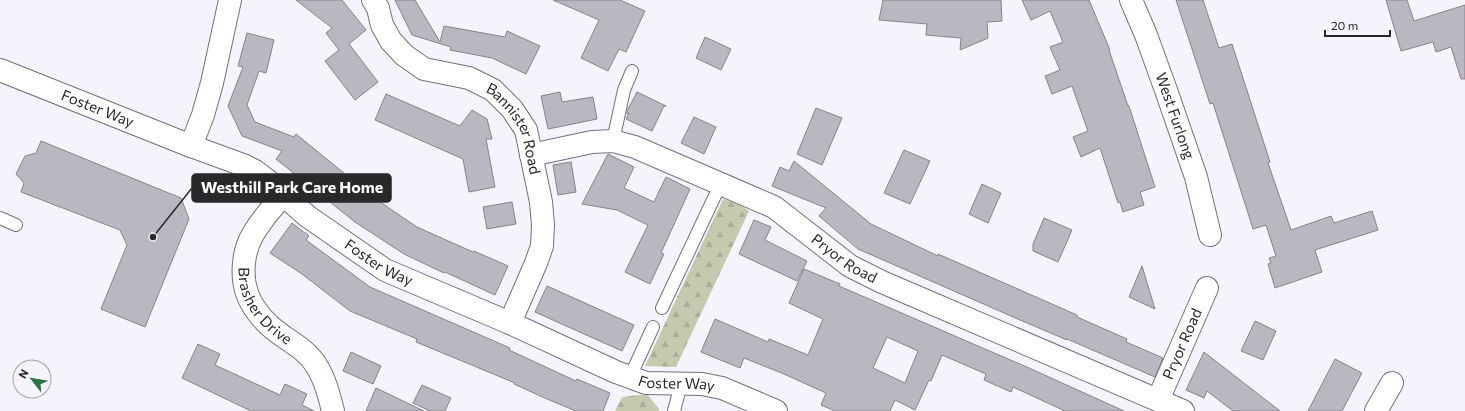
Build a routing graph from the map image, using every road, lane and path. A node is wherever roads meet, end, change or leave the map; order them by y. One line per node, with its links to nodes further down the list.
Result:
1 (230, 0): 7 (street)
2 (373, 0): 8 (street, Bannister Road)
3 (1131, 0): 13 (street, West Furlong)
4 (0, 70): 7 (street, Foster Way)
5 (632, 71): 6 (lane)
6 (613, 141): 8 (street, Pryor Road); 9 (street, Pryor Road)
7 (191, 146): 10 (street, Foster Way)
8 (531, 155): 16 (street, Bannister Road)
9 (721, 183): 15 (lane); 21 (street, Pryor Road)
10 (283, 195): 16 (street, Foster Way); 22 (street, Brasher Drive)
11 (0, 218): 12 (lane)
12 (16, 225)
13 (1210, 235)
14 (1207, 288): 21 (street, Pryor Road)
15 (662, 308)
16 (510, 323): 18 (street, Foster Way)
17 (653, 327): 18 (lane)
18 (630, 377): 20 (street, Foster Way)
19 (1392, 383): 26 (street)
20 (681, 384): 23 (lane); 24 (street, Foster Way)
21 (1158, 400): 25 (street, Pryor Road)
22 (333, 411)
23 (674, 411)
24 (776, 411)
25 (1183, 411)
26 (1376, 411)

